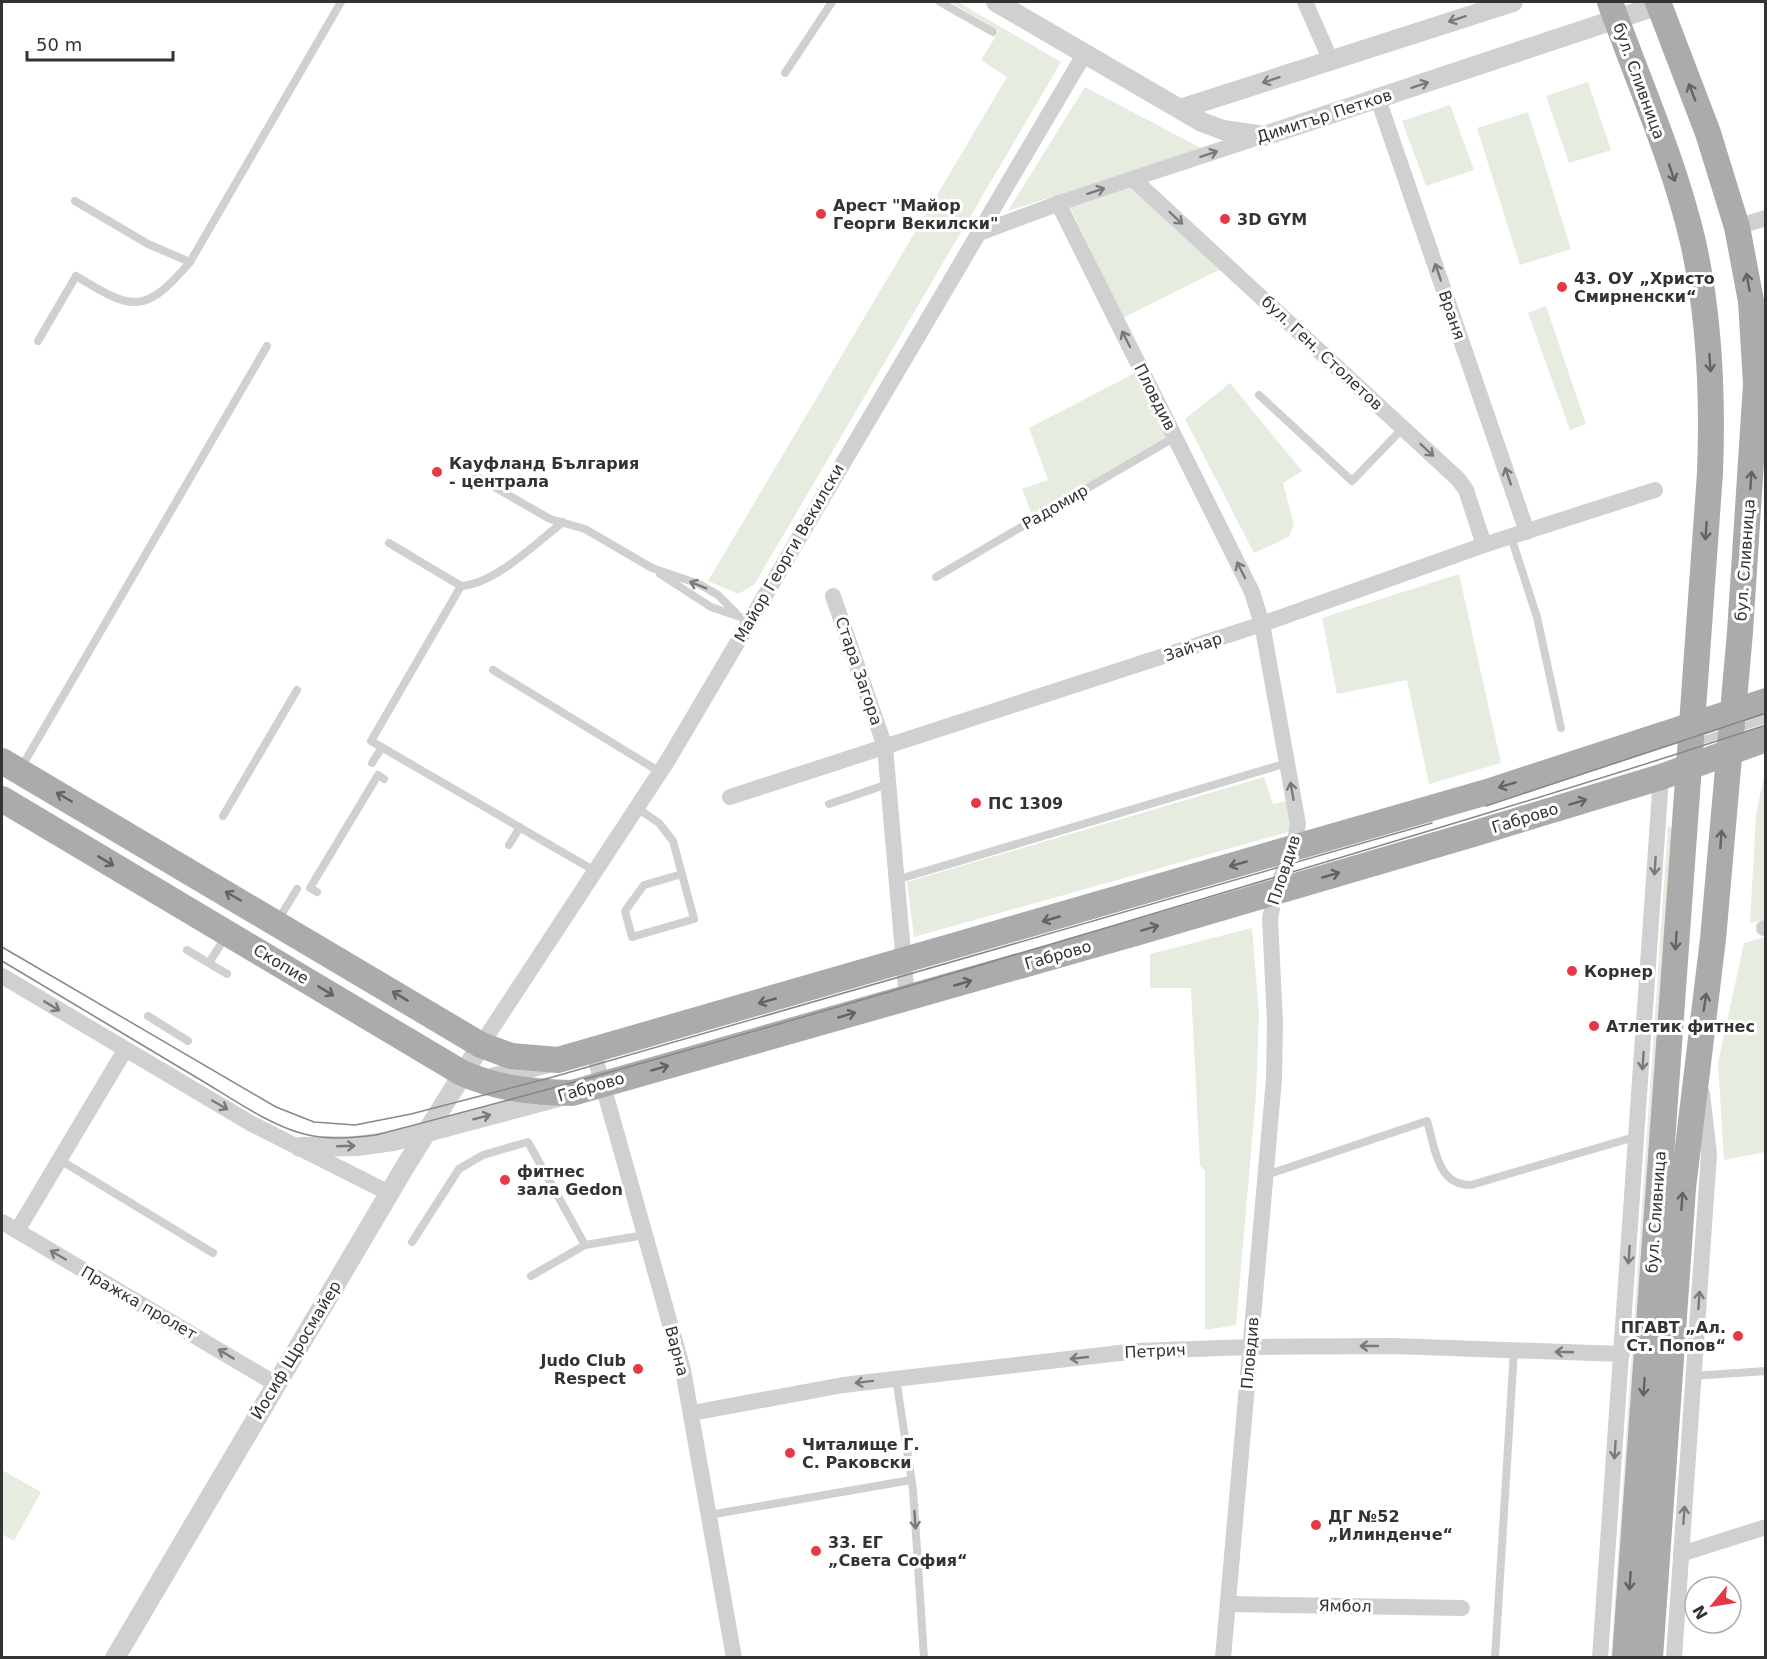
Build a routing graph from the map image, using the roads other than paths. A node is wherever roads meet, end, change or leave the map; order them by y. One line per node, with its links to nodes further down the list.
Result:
1 (341, 2): 22 (lane)
2 (832, 2): 12 (lane)
3 (940, 2): 9 (lane)
4 (996, 2): 10 (street)
5 (1305, 2): 11 (street)
6 (1512, 2): 11 (street, one-way to 11)
7 (1662, 3): 8 (street, Димитър Петков); 20 (main road, бул. Сливница, one-way to 7)
8 (1613, 10): 13 (street, Димитър Петков, one-way to 8); 49 (main road, бул. Сливница, one-way to 49)
9 (993, 32)
10 (1085, 53): 14 (street); 21 (street, Майор Георги Векилски)
11 (1331, 61): 14 (street, one-way to 14)
12 (785, 73)
13 (1378, 99): 15 (street, Димитър Петков); 33 (street, Враня, one-way to 13)
14 (1180, 109): 15 (street)
15 (1264, 136): 16 (street, Димитър Петков, one-way to 15)
16 (1133, 179): 18 (street, Димитър Петков, one-way to 16); 28 (street, бул. Ген. Столетов, one-way to 28)
17 (75, 201): 22 (lane)
18 (1058, 203): 21 (street, Димитър Петков); 29 (street, Пловдив, one-way to 18)
19 (1766, 218): 20 (street)
20 (1737, 227): 23 (main road, бул. Сливница, one-way to 20)
21 (979, 233): 40 (street, Майор Георги Векилски)
22 (190, 262): 24 (lane)
23 (1755, 337): 26 (street); 47 (main road, бул. Сливница, one-way to 23)
24 (38, 341)
25 (267, 346): 54 (lane)
26 (1766, 369)
27 (1259, 395): 28 (lane)
28 (1403, 428): 35 (street, бул. Ген. Столетов, one-way to 35)
29 (1175, 437): 37 (lane, Радомир); 41 (street, Пловдив, one-way to 29)
30 (477, 477): 32 (lane)
31 (1655, 490): 33 (street, Зайчар)
32 (563, 522): 36 (lane); 38 (lane)
33 (1519, 534): 35 (street, Зайчар); 46 (lane)
34 (388, 543): 38 (lane)
35 (1484, 545): 41 (street, Зайчар)
36 (652, 568): 40 (lane); 40 (lane, one-way to 36)
37 (936, 577)
38 (461, 586): 50 (lane)
39 (833, 596): 51 (street, Стара Загора)
40 (742, 616): 55 (street, Майор Георги Векилски)
41 (1262, 624): 51 (street, Зайчар); 53 (street, Пловдив)
42 (493, 670): 55 (lane)
43 (297, 690): 64 (lane)
44 (1766, 701): 47 (main road)
45 (1766, 719): 47 (lane)
46 (1561, 728)
47 (1731, 732): 48 (main road); 49 (main road); 49 (main road); 88 (main road, бул. Сливница, one-way to 47)
48 (1766, 739)
49 (1690, 746): 56 (main road, Габрово); 63 (street); 67 (main road, one-way to 67); 125 (main road, бул. Сливница, one-way to 125)
50 (382, 747): 52 (lane); 65 (lane)
51 (885, 747): 58 (street, Стара Загора); 59 (street, Зайчар)
52 (372, 763)
53 (1287, 763): 67 (street, Пловдив, one-way to 53); 70 (lane)
54 (10, 766): 74 (main road, Скопие, one-way to 54)
55 (660, 772): 62 (street, Майор Георги Векилски)
56 (1661, 777): 63 (street, бул. Сливница); 72 (main road, Габрово, one-way to 56)
57 (384, 779): 73 (lane)
58 (889, 784): 61 (lane); 70 (street, Стара Загора)
59 (730, 797)
60 (2, 799): 75 (main road, Скопие, one-way to 75)
61 (829, 804)
62 (637, 808): 68 (street, Майор Георги Векилски); 69 (lane)
63 (1659, 808): 93 (street, бул. Сливница, one-way to 93)
64 (223, 816)
65 (520, 827): 66 (lane); 68 (lane)
66 (509, 845)
67 (1294, 848): 72 (street, Пловдив); 77 (main road, one-way to 77)
68 (595, 871): 84 (street, Майор Георги Векилски)
69 (682, 874): 69 (lane)
70 (896, 880): 77 (street, Стара Загора)
71 (297, 889): 74 (lane)
72 (1275, 891): 81 (main road, Габрово, one-way to 72); 96 (street, Пловдив)
73 (317, 892)
74 (277, 922): 84 (main road, Скопие, one-way to 74)
75 (228, 933): 78 (lane); 89 (main road, Скопие, one-way to 89)
76 (187, 951): 78 (lane)
77 (904, 962): 81 (street, Стара Загора); 86 (main road, one-way to 86)
78 (209, 963): 79 (lane)
79 (227, 974)
80 (2, 976): 85 (street, one-way to 85)
81 (907, 998): 90 (main road, Габрово, one-way to 81)
82 (148, 1016): 83 (lane)
83 (188, 1041)
84 (481, 1045): 87 (main road, Скопие); 89 (street, Йосиф Щросмайер)
85 (125, 1050): 94 (street, one-way to 94); 95 (street)
86 (593, 1050): 87 (main road); 90 (street, Варна)
87 (558, 1060): 89 (street)
88 (1697, 1060): 109 (street, бул. Сливница, one-way to 88); 126 (main road, бул. Сливница, one-way to 88)
89 (465, 1081): 91 (main road, Скопие); 92 (street, Йосиф Щросмайер)
90 (603, 1084): 91 (main road, Габрово); 100 (street, Варна)
91 (572, 1093): 92 (street, Габрово, one-way to 91)
92 (426, 1132): 94 (street, Габрово, one-way to 92); 97 (street, Йосиф Щросмайер)
93 (1638, 1136): 96 (lane); 107 (street, бул. Сливница, one-way to 107)
94 (300, 1147): 97 (street)
95 (60, 1160): 99 (street); 103 (lane)
96 (1266, 1175): 105 (street, Пловдив)
97 (389, 1193): 111 (street, Йосиф Щросмайер)
98 (2, 1222): 99 (street, Пражка пролет)
99 (17, 1231): 111 (street, Пражка пролет, one-way to 99)
100 (645, 1235): 102 (lane); 112 (street, Варна)
101 (412, 1242): 102 (lane)
102 (585, 1245): 104 (lane)
103 (213, 1253)
104 (531, 1276)
105 (1251, 1347): 106 (street, Петрич, one-way to 105); 110 (street, Петрич, one-way to 110); 117 (street, Пловдив)
106 (1514, 1350): 107 (street, Петрич, one-way to 106); 123 (lane)
107 (1622, 1354): 124 (street, бул. Сливница, one-way to 124)
108 (1766, 1371): 109 (lane)
109 (1693, 1376): 116 (street, бул. Сливница, one-way to 109)
110 (896, 1379): 112 (street, Петрич, one-way to 112); 113 (lane)
111 (276, 1384): 119 (street, Йосиф Щросмайер)
112 (692, 1413): 114 (street, Варна)
113 (911, 1480): 114 (lane); 121 (lane, one-way to 121)
114 (709, 1515): 120 (street, Варна)
115 (1766, 1527): 116 (street)
116 (1681, 1554): 127 (street, бул. Сливница)
117 (1227, 1604): 118 (street, Ямбол); 122 (street, Пловдив)
118 (1462, 1608)
119 (115, 1658)
120 (734, 1658)
121 (924, 1658)
122 (1223, 1658)
123 (1495, 1658)
124 (1600, 1658)
125 (1625, 1658)
126 (1650, 1658)
127 (1674, 1658)

